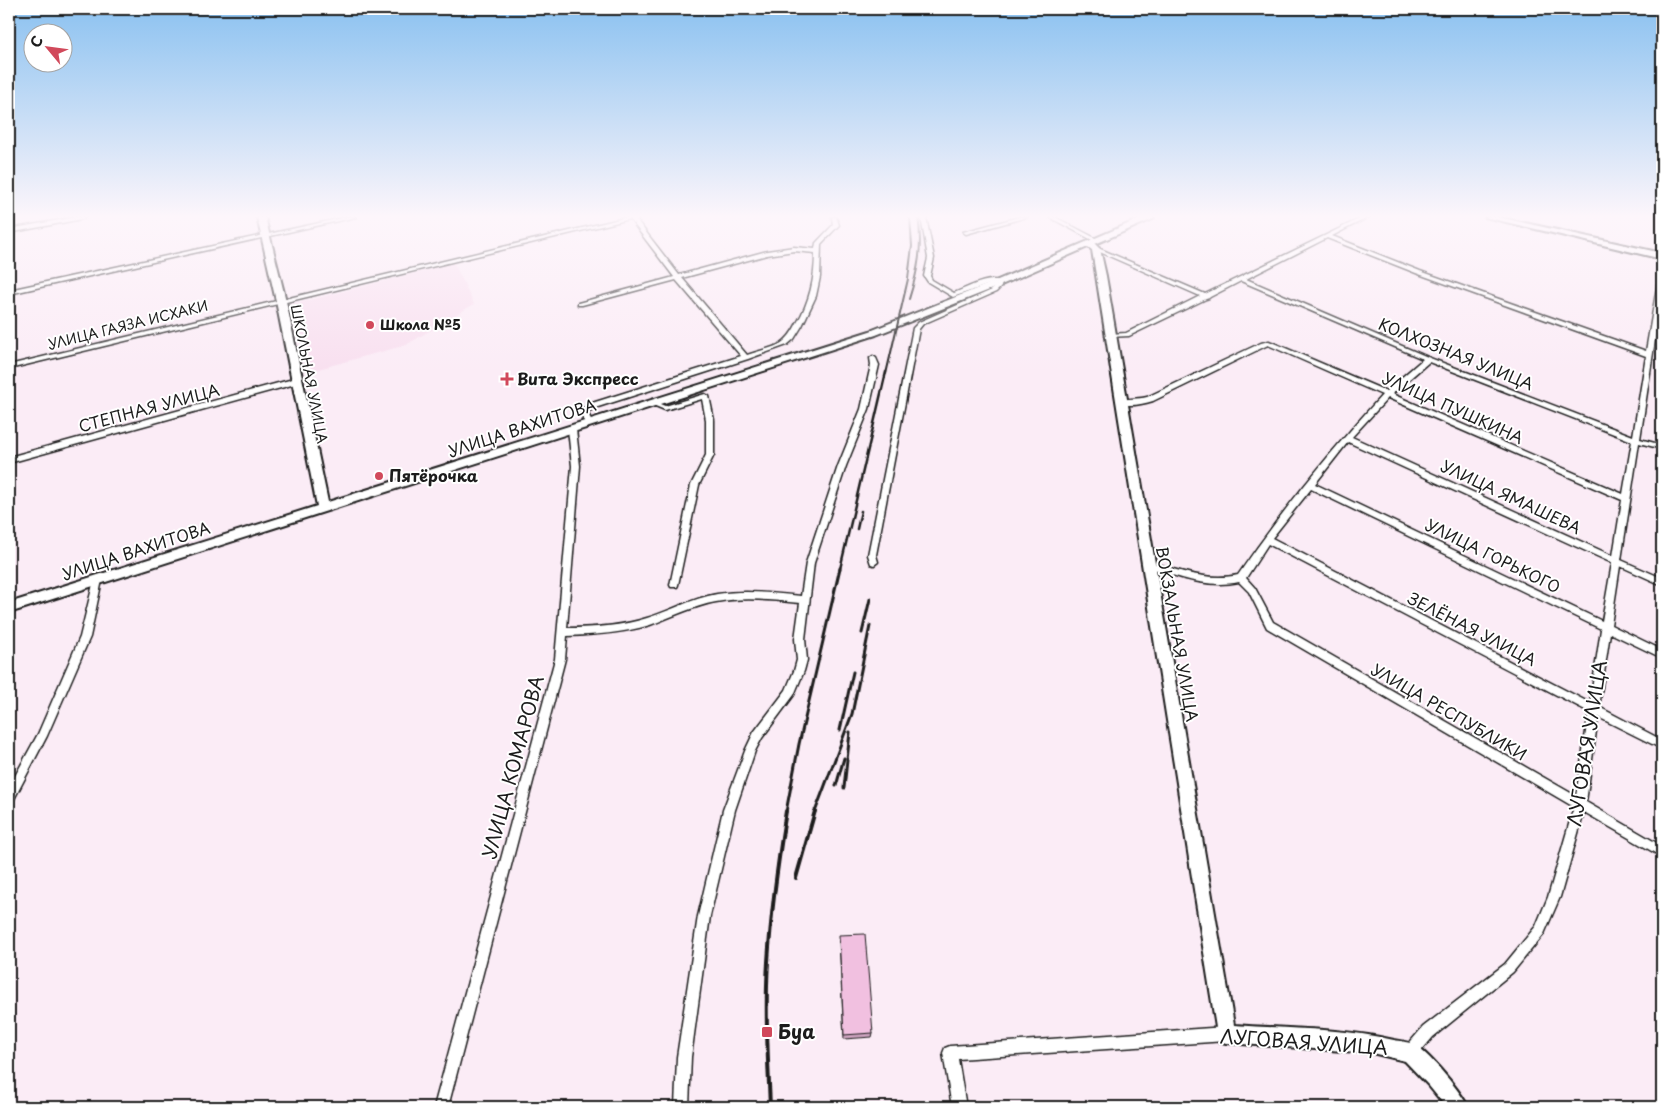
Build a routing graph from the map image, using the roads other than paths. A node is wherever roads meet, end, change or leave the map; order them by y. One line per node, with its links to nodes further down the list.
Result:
1 (112, 269): 17 (street)
2 (273, 269): 19 (street, ШКОЛЬНАЯ УЛИЦА)
3 (414, 269): 19 (street, УЛИЦА ГАЯЗА ИСХАКИ)
4 (671, 269): 14 (street)
5 (711, 269): 14 (street)
6 (818, 269): 23 (street)
7 (927, 269): 16 (street)
8 (1031, 269): 16 (street, УЛИЦА ВАХИТОВА)
9 (1098, 269): 21 (street, ВОКЗАЛЬНАЯ УЛИЦА)
10 (1147, 269): 18 (street)
11 (1262, 269): 15 (street)
12 (1411, 269): 22 (street)
13 (1662, 275): 22 (street, ЛУГОВАЯ УЛИЦА)
14 (678, 278): 20 (street); 23 (street)
15 (1242, 279): 18 (street); 25 (street, КОЛХОЗНАЯ УЛИЦА)
16 (999, 282): 30 (street, УЛИЦА ВАХИТОВА); 41 (street)
17 (9, 292)
18 (1207, 297): 21 (street)
19 (281, 301): 26 (street, УЛИЦА ГАЯЗА ИСХАКИ); 27 (street, ШКОЛЬНАЯ УЛИЦА)
20 (580, 304)
21 (1110, 336): 29 (street, ВОКЗАЛЬНАЯ УЛИЦА)
22 (1648, 354): 34 (street, ЛУГОВАЯ УЛИЦА)
23 (746, 358): 31 (street)
24 (873, 358): 48 (street)
25 (1428, 359): 28 (street); 34 (street, КОЛХОЗНАЯ УЛИЦА)
26 (9, 368)
27 (296, 381): 36 (street, СТЕПНАЯ УЛИЦА); 39 (street, ШКОЛЬНАЯ УЛИЦА)
28 (1387, 394): 29 (street, УЛИЦА ПУШКИНА); 33 (street); 38 (street, УЛИЦА ПУШКИНА)
29 (1122, 402): 43 (street, ВОКЗАЛЬНАЯ УЛИЦА)
30 (652, 403): 31 (street, УЛИЦА ВАХИТОВА); 47 (street)
31 (589, 423): 32 (street, УЛИЦА ВАХИТОВА)
32 (572, 429): 39 (street, УЛИЦА ВАХИТОВА); 51 (street, УЛИЦА КОМАРОВА)
33 (1347, 438): 37 (street); 42 (street, УЛИЦА ЯМАШЕВА)
34 (1636, 440): 35 (street, КОЛХОЗНАЯ УЛИЦА); 38 (street, ЛУГОВАЯ УЛИЦА)
35 (1662, 447)
36 (9, 460)
37 (1311, 485): 40 (street); 50 (street, УЛИЦА ГОРЬКОГО)
38 (1626, 498): 42 (street, ЛУГОВАЯ УЛИЦА)
39 (322, 508): 45 (street, УЛИЦА ВАХИТОВА)
40 (1267, 539): 44 (street); 53 (street, ЗЕЛЁНАЯ УЛИЦА)
41 (874, 562)
42 (1616, 562): 46 (street, УЛИЦА ЯМАШЕВА); 50 (street, ЛУГОВАЯ УЛИЦА)
43 (1148, 564): 44 (street); 58 (street, ВОКЗАЛЬНАЯ УЛИЦА)
44 (1242, 578): 56 (street, УЛИЦА РЕСПУБЛИКИ)
45 (98, 580): 49 (street, УЛИЦА ВАХИТОВА); 55 (street)
46 (1662, 582)
47 (674, 584)
48 (805, 600): 51 (street); 61 (street)
49 (9, 608)
50 (1606, 626): 52 (street, УЛИЦА ГОРЬКОГО); 53 (street, ЛУГОВАЯ УЛИЦА)
51 (563, 632): 60 (street, УЛИЦА КОМАРОВА)
52 (1662, 654)
53 (1594, 709): 54 (street, ЗЕЛЁНАЯ УЛИЦА); 56 (street, ЛУГОВАЯ УЛИЦА)
54 (1662, 745)
55 (9, 797)
56 (1580, 806): 57 (street, УЛИЦА РЕСПУБЛИКИ); 59 (street, ЛУГОВАЯ УЛИЦА)
57 (1662, 852)
58 (1226, 1034): 59 (street, ЛУГОВАЯ УЛИЦА); 62 (street, ЛУГОВАЯ УЛИЦА)
59 (1410, 1053): 63 (street)
60 (441, 1107)
61 (682, 1107)
62 (959, 1107)
63 (1458, 1107)

